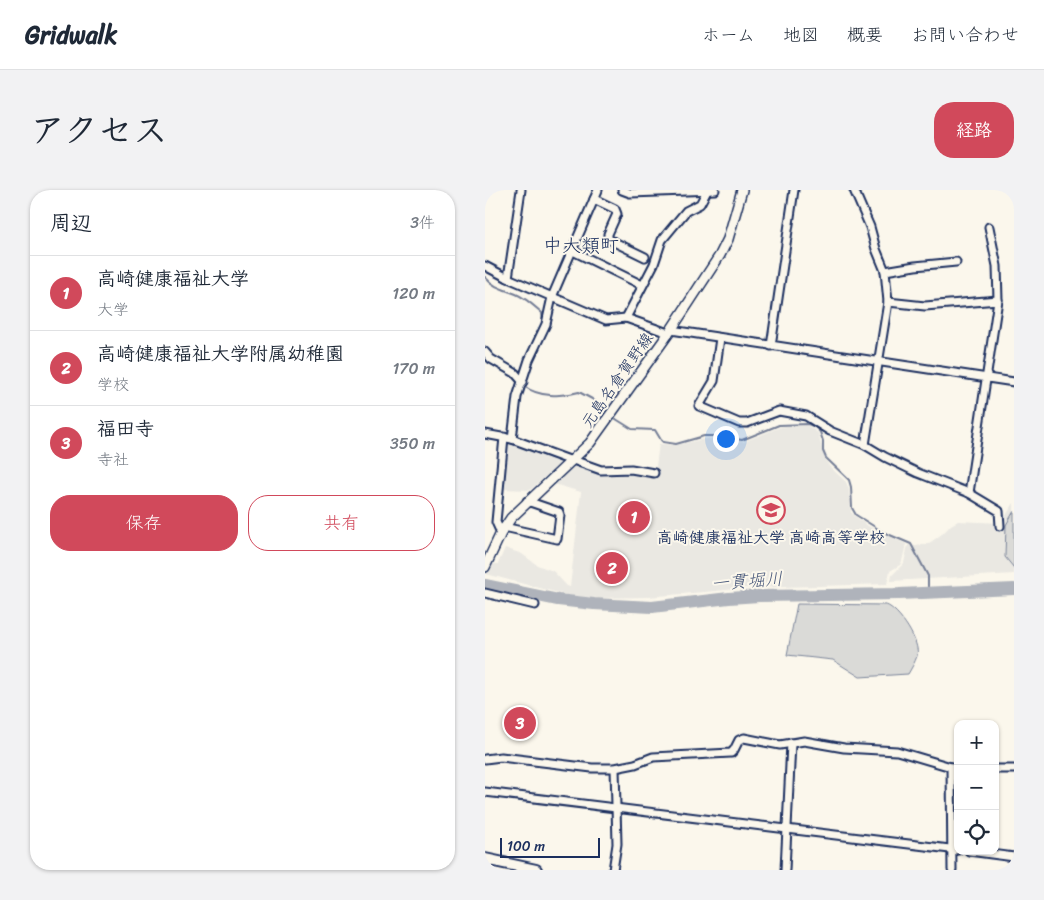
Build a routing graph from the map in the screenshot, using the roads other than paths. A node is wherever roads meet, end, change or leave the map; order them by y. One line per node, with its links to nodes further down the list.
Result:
1 (521, 190): 16 (street)
2 (598, 190): 9 (street)
3 (622, 190): 7 (street)
4 (742, 190): 22 (main road, 元島名倉賀野線)
5 (795, 190): 24 (street)
6 (854, 190): 15 (street)
7 (642, 191): 8 (street)
8 (711, 191): 17 (street)
9 (595, 199): 11 (street); 12 (street)
10 (989, 227): 19 (street)
11 (571, 250): 17 (street); 18 (street)
12 (645, 257)
13 (956, 262): 15 (street)
14 (485, 266): 16 (street)
15 (885, 271): 20 (street)
16 (508, 278): 18 (street)
17 (642, 285): 21 (street)
18 (552, 297): 21 (street); 28 (street)
19 (999, 300): 20 (street); 27 (street)
20 (888, 302): 26 (street)
21 (626, 318): 22 (street)
22 (670, 332): 23 (street); 34 (main road, 元島名倉賀野線)
23 (720, 338): 24 (street); 33 (street)
24 (771, 346): 26 (street)
25 (485, 352): 28 (street)
26 (879, 362): 27 (street); 33 (street)
27 (987, 378): 29 (street); 36 (street)
28 (523, 382): 32 (street)
29 (1014, 382)
30 (485, 434): 31 (street)
31 (504, 437): 32 (street); 39 (street)
32 (512, 439): 34 (street)
33 (865, 445): 36 (street)
34 (573, 460): 35 (street); 37 (main road, 元島名倉賀野線)
35 (654, 473)
36 (969, 493): 38 (street)
37 (527, 501): 39 (main road, 元島名倉賀野線); 39 (street)
38 (1000, 526)
39 (503, 530): 40 (main road, 元島名倉賀野線)
40 (485, 567)
41 (485, 593): 42 (street)
42 (535, 605)
43 (791, 743): 46 (street); 47 (street); 52 (street)
44 (485, 759): 46 (street)
45 (1014, 764): 49 (street)
46 (615, 768): 51 (street)
47 (954, 768)
48 (999, 769): 49 (street)
49 (1014, 769)
50 (485, 792): 51 (street)
51 (617, 809): 52 (street); 59 (street)
52 (788, 829): 53 (street); 60 (street)
53 (954, 849)
54 (954, 855): 61 (street)
55 (999, 855): 56 (street)
56 (1014, 857)
57 (485, 859): 58 (main road)
58 (535, 870)
59 (613, 870)
60 (785, 870)
61 (952, 870)

